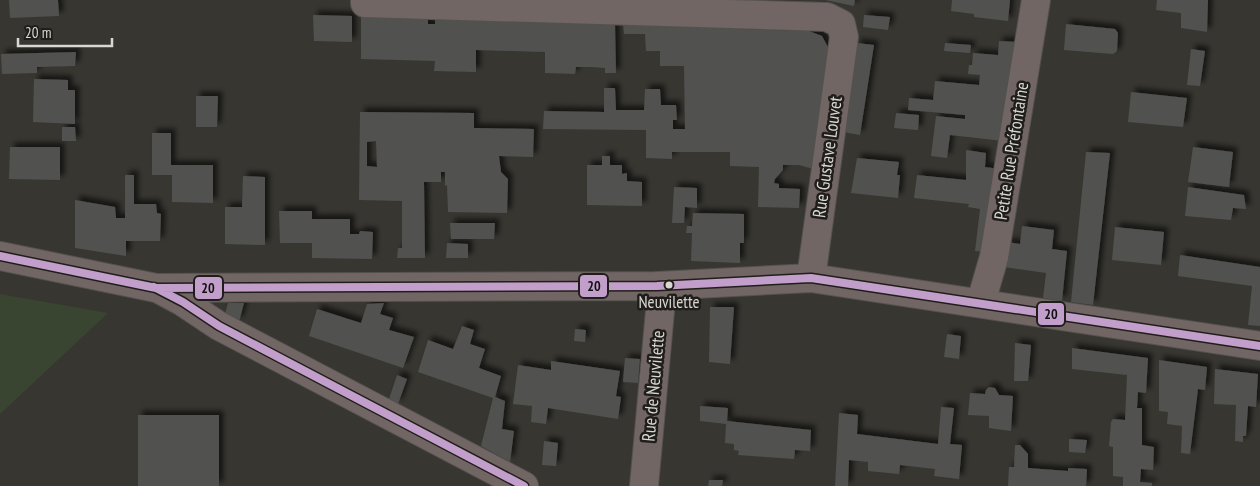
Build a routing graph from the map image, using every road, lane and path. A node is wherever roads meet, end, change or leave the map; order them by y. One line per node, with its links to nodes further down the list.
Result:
1 (1036, 0): 7 (street, Petite Rue Préfontaine)
2 (366, 2): 4 (street, Rue Gustave Louvet)
3 (0, 256): 6 (street)
4 (810, 278): 5 (street); 7 (street)
5 (657, 286): 6 (street); 10 (street, Rue de Neuvilette)
6 (156, 288): 9 (street)
7 (982, 302): 8 (street)
8 (1260, 346)
9 (524, 486)
10 (644, 486)

